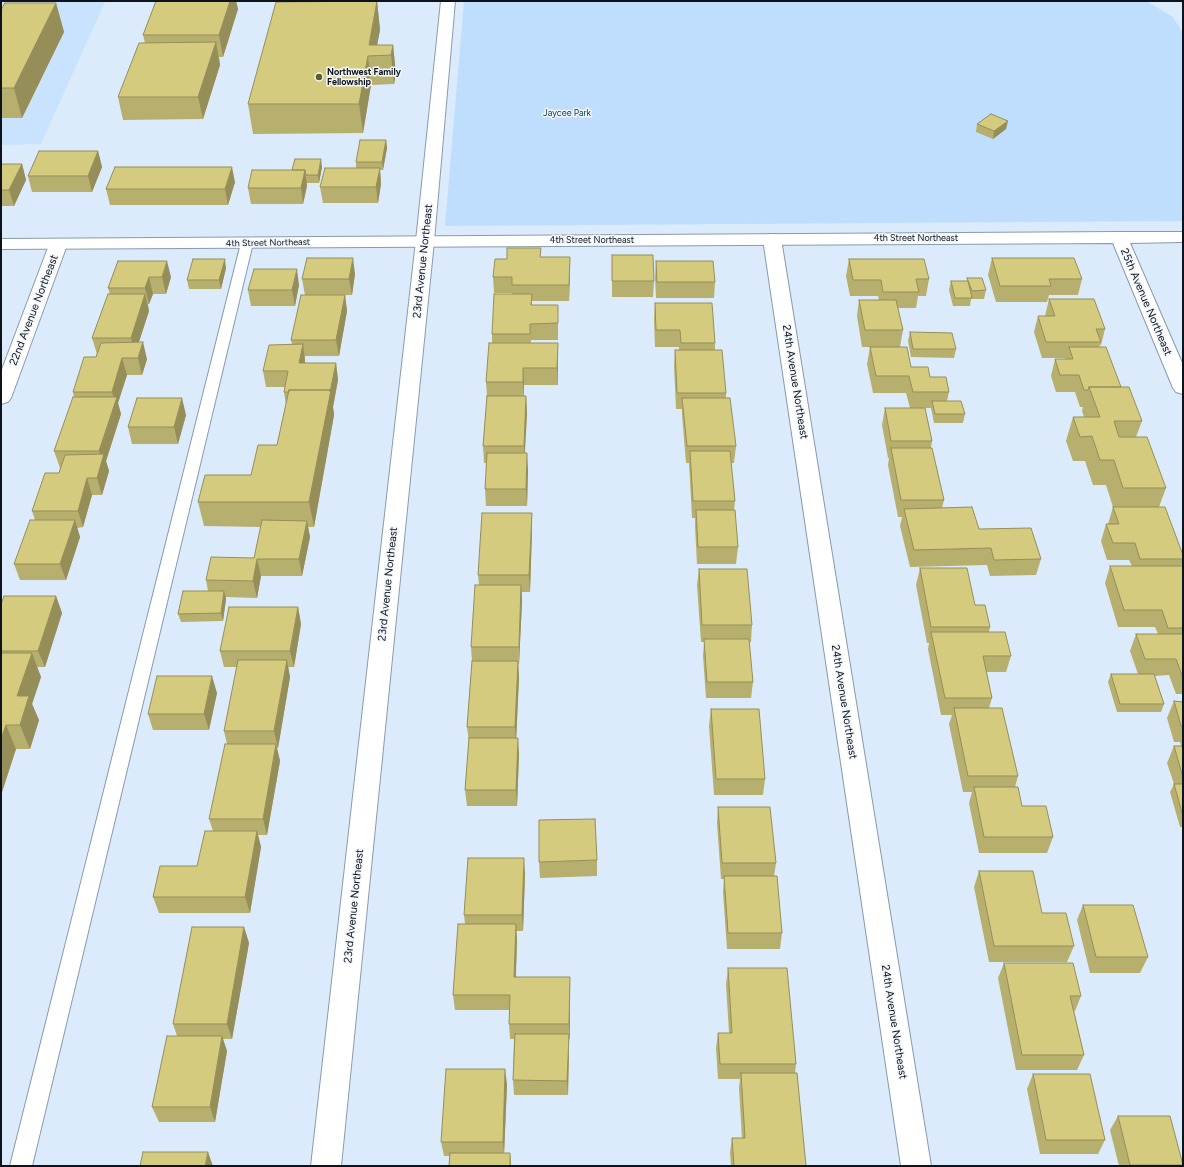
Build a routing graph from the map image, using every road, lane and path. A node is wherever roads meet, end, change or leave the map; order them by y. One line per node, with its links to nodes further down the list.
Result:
1 (448, 1): 5 (street, 23rd Avenue Northeast)
2 (1119, 237): 3 (street, 4th Street Northeast); 4 (street, 4th Street Northeast); 9 (street, 25th Avenue Northeast)
3 (1183, 237)
4 (772, 239): 5 (street, 4th Street Northeast); 13 (street, 24th Avenue Northeast)
5 (425, 241): 6 (street, 4th Street Northeast); 12 (street, 23rd Avenue Northeast)
6 (247, 243): 8 (street, 4th Street Northeast); 11 (lane)
7 (1, 244): 8 (street, 4th Street Northeast)
8 (58, 245): 10 (street, 22nd Avenue Northeast)
9 (1183, 388)
10 (1, 398)
11 (21, 1166)
12 (326, 1166)
13 (916, 1166)

